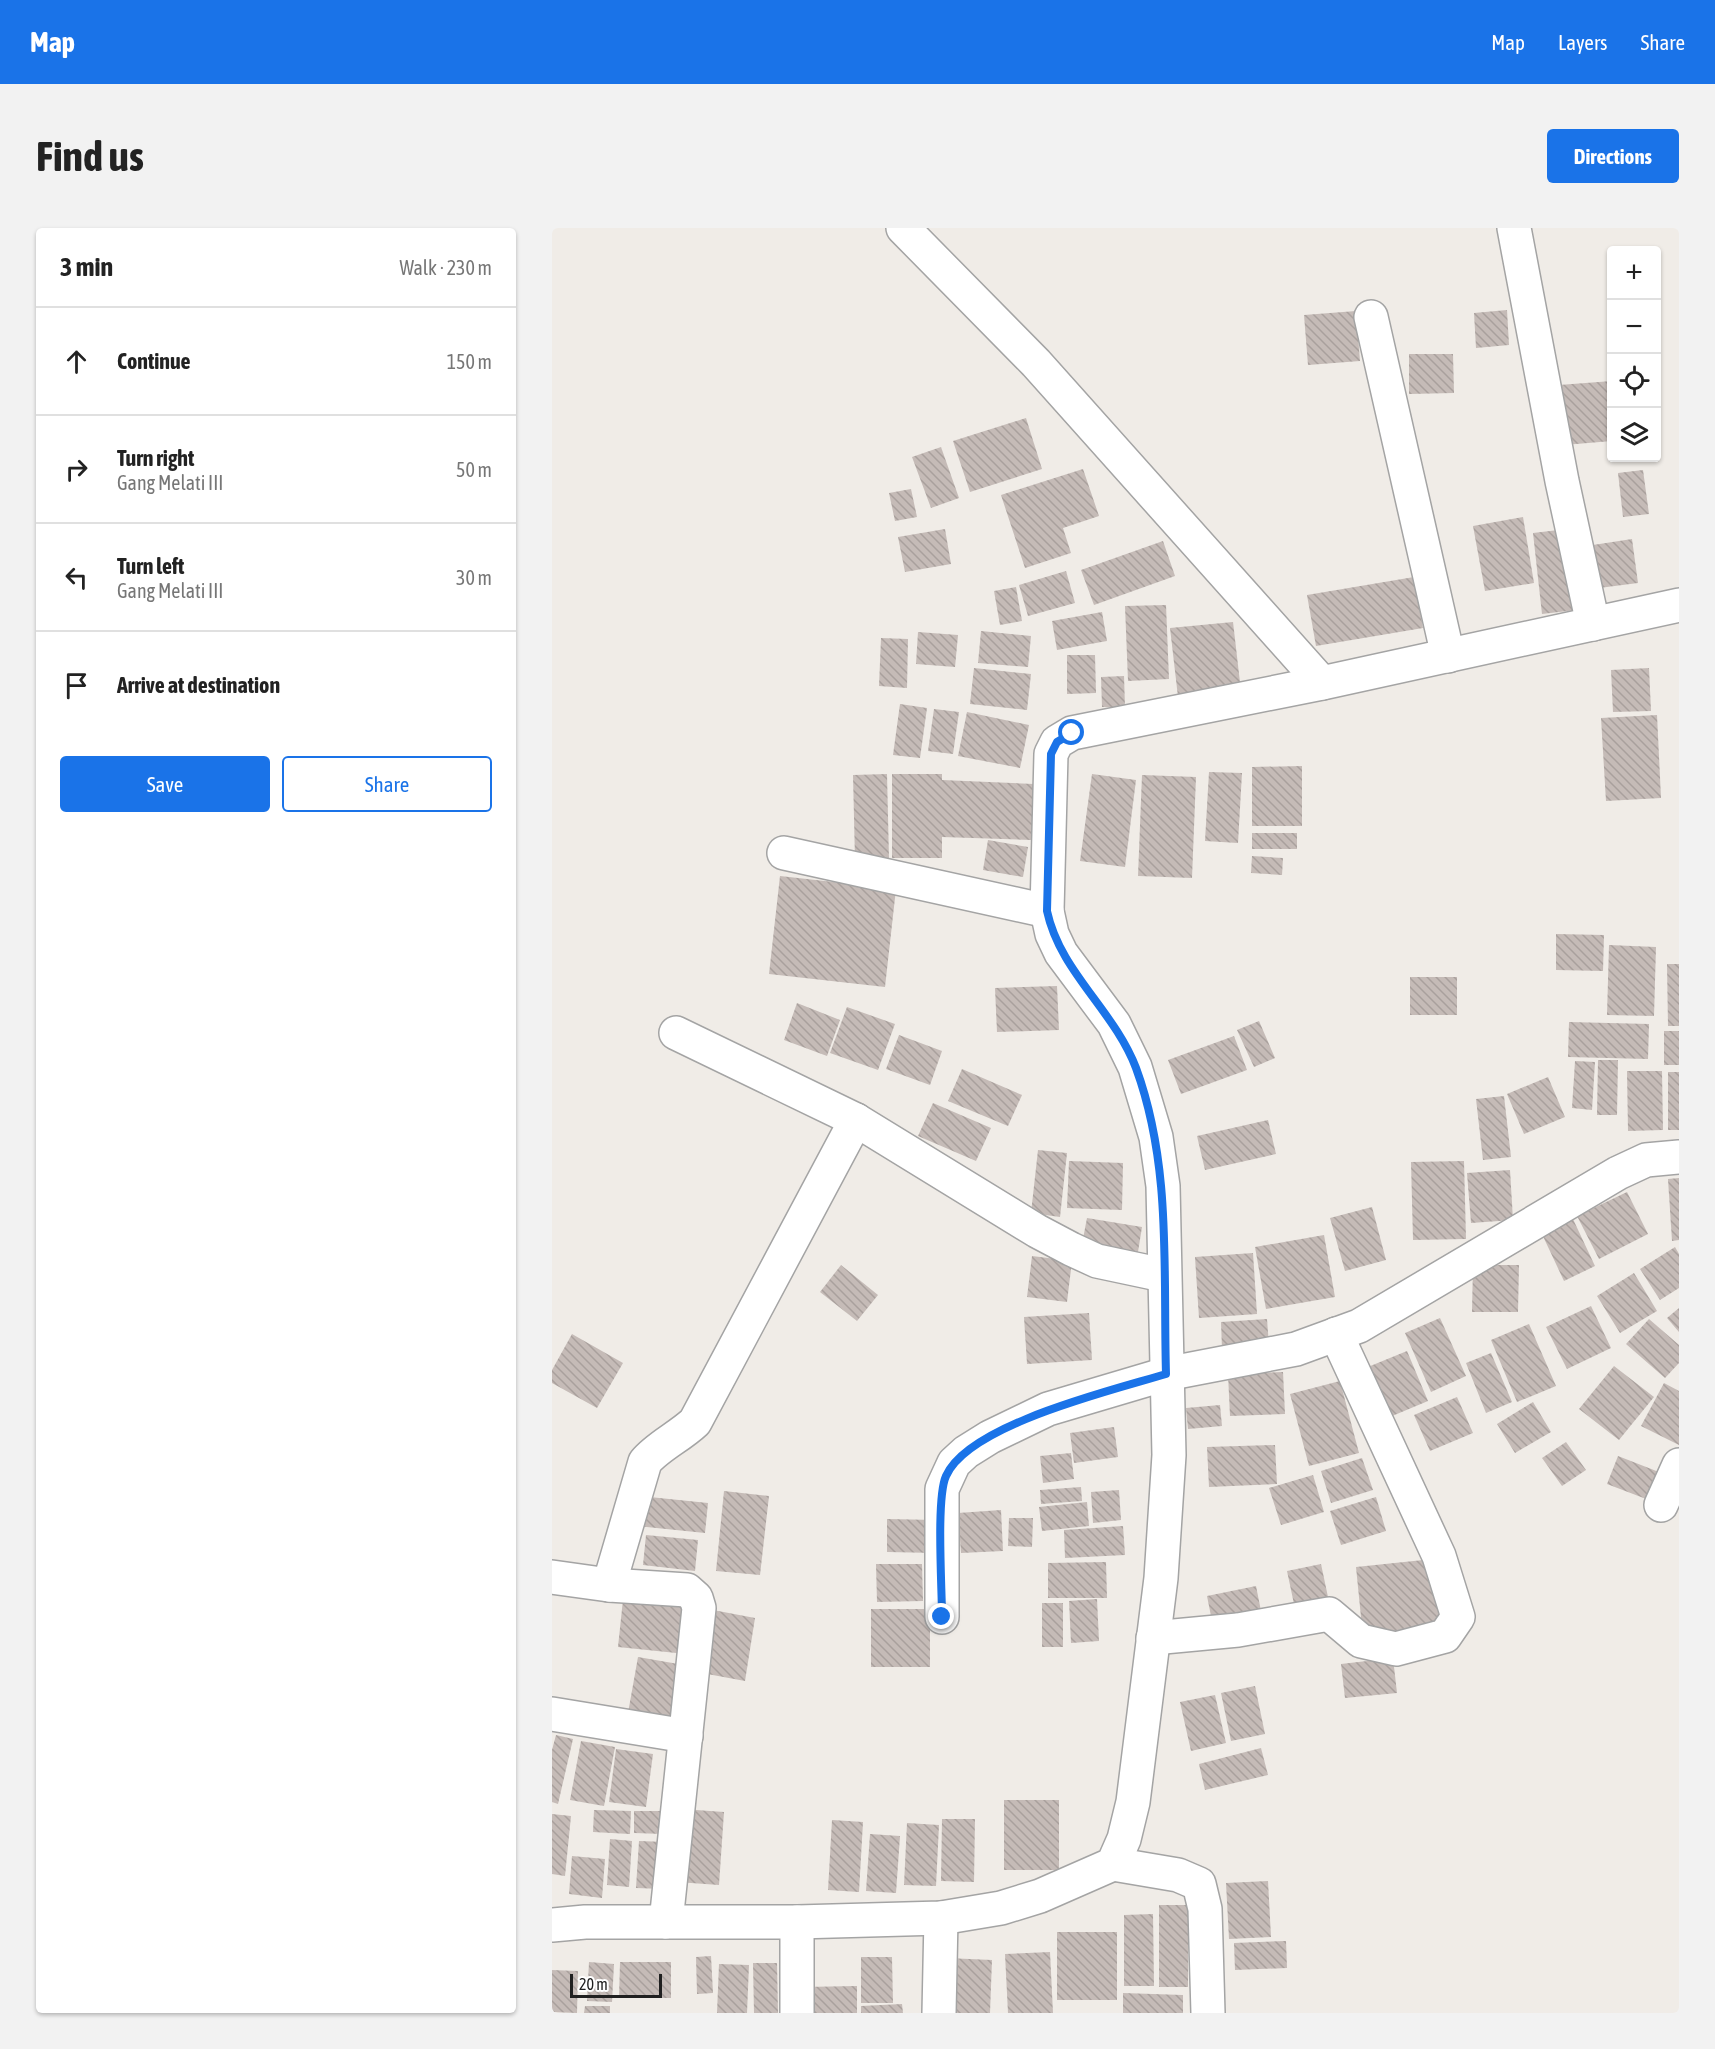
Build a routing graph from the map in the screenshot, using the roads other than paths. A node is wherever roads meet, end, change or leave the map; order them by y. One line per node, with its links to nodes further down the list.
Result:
1 (903, 228): 7 (street)
2 (1514, 228): 5 (street)
3 (1371, 317): 6 (street)
4 (1679, 605): 5 (street)
5 (1593, 624): 6 (street)
6 (1448, 656): 7 (street)
7 (1322, 683): 9 (street)
8 (784, 853): 9 (street)
9 (1047, 911): 13 (street)
10 (676, 1033): 11 (street)
11 (856, 1120): 13 (street); 19 (street)
12 (1679, 1157): 14 (street)
13 (1163, 1275): 15 (street)
14 (1336, 1334): 15 (street); 21 (street)
15 (1166, 1374): 20 (street); 21 (street)
16 (1679, 1465): 17 (street)
17 (1661, 1505)
18 (552, 1577): 19 (street)
19 (609, 1585): 23 (street)
20 (942, 1617)
21 (1153, 1638): 24 (street)
22 (552, 1714): 23 (street)
23 (686, 1736): 26 (street)
24 (1113, 1864): 25 (street); 31 (street)
25 (941, 1918): 27 (street); 30 (street)
26 (666, 1922): 27 (street); 28 (street)
27 (797, 1922): 29 (street)
28 (552, 1925)
29 (797, 2013)
30 (939, 2013)
31 (1209, 2013)

